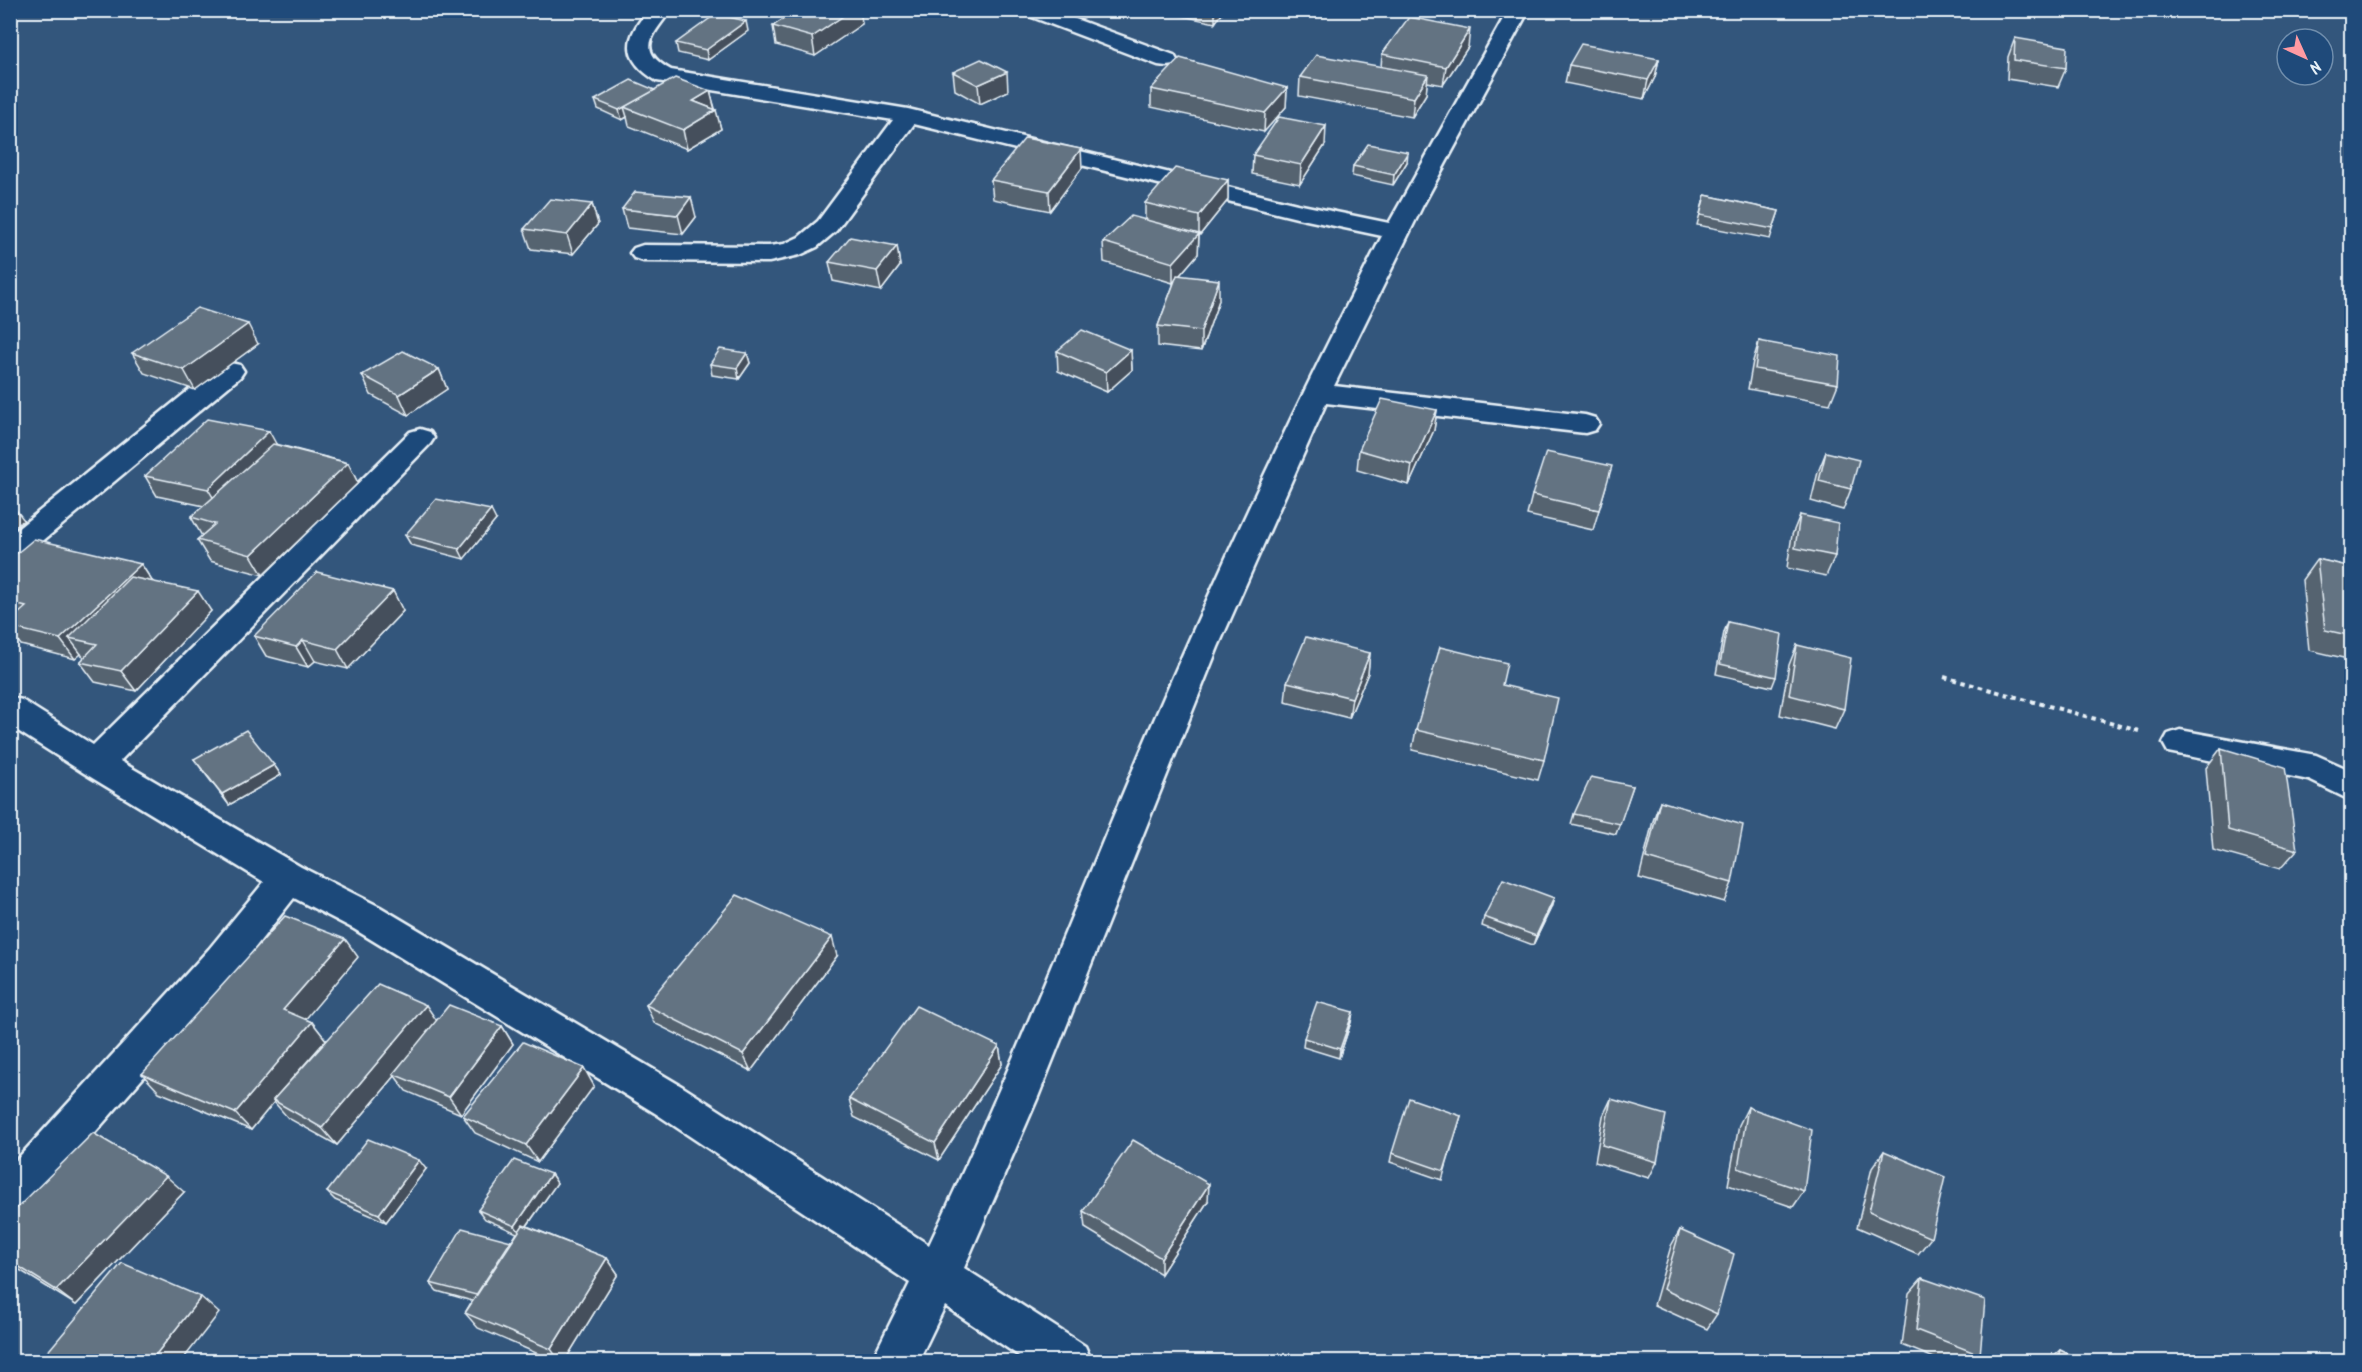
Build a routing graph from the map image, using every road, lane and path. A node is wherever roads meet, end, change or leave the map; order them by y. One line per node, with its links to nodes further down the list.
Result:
1 (661, 10): 5 (street)
2 (1031, 10): 4 (street)
3 (1519, 10): 6 (street)
4 (1166, 60)
5 (908, 116): 6 (street); 7 (street)
6 (1396, 232): 9 (street)
7 (643, 253)
8 (230, 371): 12 (street)
9 (1318, 393): 10 (street); 20 (street)
10 (1585, 424)
11 (420, 438): 16 (street)
12 (10, 552)
13 (1944, 677): 15 (path)
14 (10, 710): 16 (street)
15 (2180, 742): 17 (street)
16 (96, 764): 18 (street)
17 (2352, 787)
18 (288, 878): 19 (street); 20 (street)
19 (10, 1197)
20 (939, 1276): 21 (street); 22 (street)
21 (894, 1362)
22 (1069, 1362)

